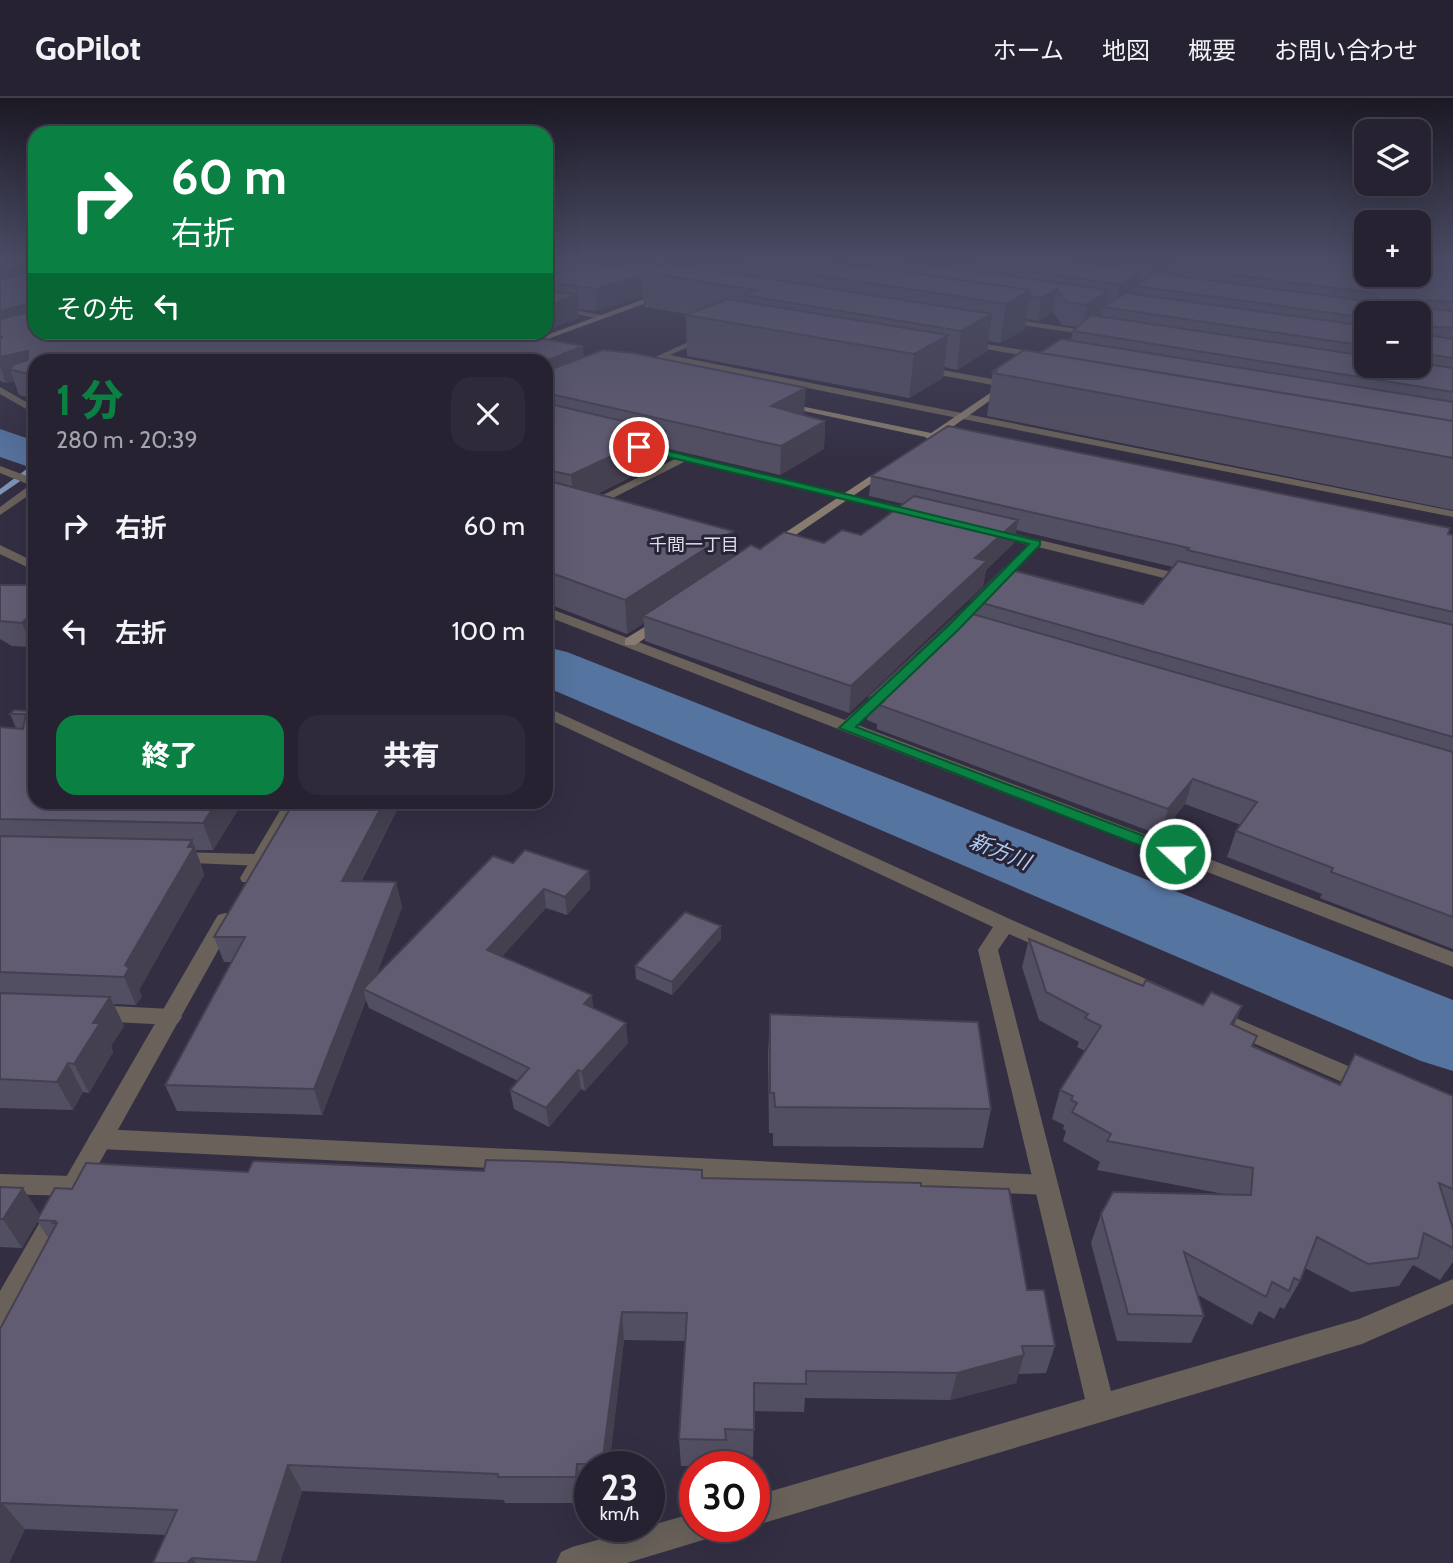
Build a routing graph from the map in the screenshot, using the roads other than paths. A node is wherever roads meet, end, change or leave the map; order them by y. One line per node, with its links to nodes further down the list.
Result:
1 (574, 327): 6 (street)
2 (1054, 327): 5 (street)
3 (1093, 327): 5 (street)
4 (718, 331): 15 (street)
5 (1086, 332): 7 (street); 12 (street)
6 (553, 335)
7 (1113, 337)
8 (539, 340): 11 (street)
9 (955, 341): 12 (street)
10 (489, 344): 11 (street)
11 (515, 349): 13 (street); 14 (street)
12 (1059, 351): 16 (street)
13 (500, 354)
14 (541, 354)
15 (661, 356): 18 (street); 25 (street)
16 (1039, 364)
17 (916, 368): 20 (street)
18 (652, 378)
19 (1020, 383): 20 (street)
20 (1008, 385): 25 (street)
21 (14, 387): 22 (street)
22 (0, 390): 24 (street)
23 (772, 403): 26 (street)
24 (28, 407)
25 (962, 417): 26 (street); 37 (street)
26 (933, 436): 27 (street); 29 (street)
27 (961, 442)
28 (634, 446): 31 (street)
29 (915, 449)
30 (905, 455): 35 (street)
31 (685, 458): 35 (street); 39 (street)
32 (2, 474): 33 (street)
33 (28, 482)
34 (28, 490): 36 (street)
35 (845, 496): 38 (street); 43 (street)
36 (0, 512)
37 (1451, 517)
38 (934, 518)
39 (601, 519)
40 (985, 530): 41 (street)
41 (1036, 543): 45 (street); 49 (street)
42 (0, 550): 44 (street)
43 (761, 553)
44 (28, 564)
45 (1198, 582)
46 (553, 614): 48 (street)
47 (672, 614): 48 (street)
48 (630, 642): 52 (street)
49 (936, 644)
50 (897, 680): 52 (street)
51 (553, 715): 56 (street)
52 (846, 728): 57 (street)
53 (289, 809): 55 (street)
54 (150, 858): 55 (street)
55 (259, 860): 59 (street)
56 (1005, 925): 60 (street); 63 (street)
57 (1453, 960)
58 (79, 1013): 59 (street)
59 (171, 1017): 61 (street)
60 (1389, 1093)
61 (100, 1139): 63 (street); 64 (street)
62 (0, 1184): 64 (street)
63 (1045, 1185): 67 (street)
64 (74, 1186): 66 (street)
65 (1453, 1291): 67 (street)
66 (0, 1316)
67 (1101, 1408): 68 (street)
68 (770, 1506)
69 (679, 1533): 70 (street)
70 (572, 1563)

